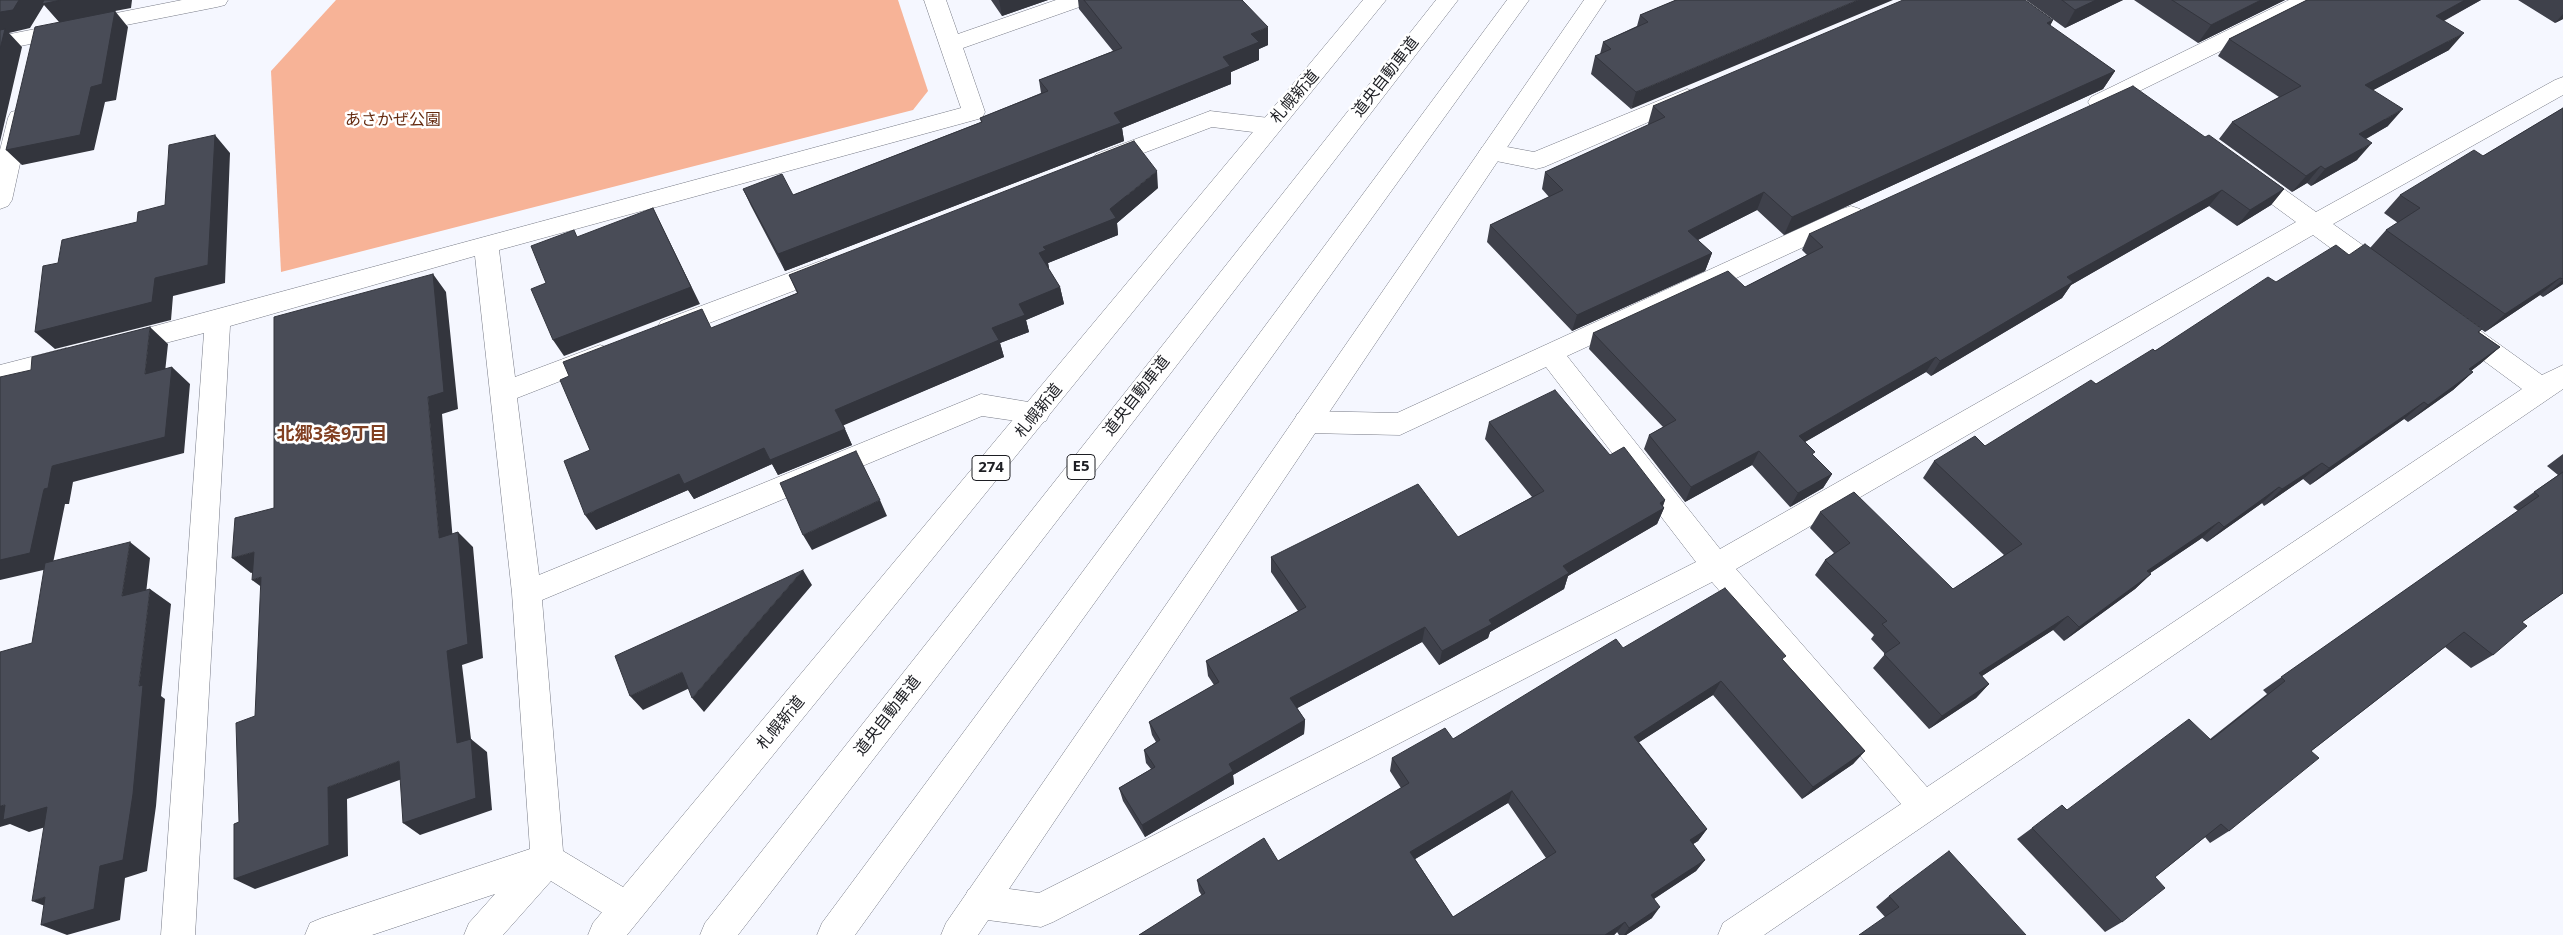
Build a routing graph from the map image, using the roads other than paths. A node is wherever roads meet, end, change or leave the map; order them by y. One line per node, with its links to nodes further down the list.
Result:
1 (217, 0): 11 (main road)
2 (935, 0): 12 (main road)
3 (1077, 0): 12 (main road)
4 (1375, 0): 19 (main road, 札幌新道 / 274)
5 (1446, 0): 49 (main road, 道央自動車道 / E5)
6 (1518, 0): 50 (main road)
7 (1595, 0): 20 (main road)
8 (2306, 0): 17 (main road)
9 (50, 14): 11 (main road)
10 (0, 43): 11 (main road)
11 (35, 45)
12 (949, 45): 26 (main road)
13 (2105, 71): 17 (main road)
14 (2563, 85): 25 (main road)
15 (1707, 88): 20 (main road)
16 (24, 94): 23 (main road)
17 (2137, 94): 18 (main road)
18 (2075, 113)
19 (1269, 126): 22 (main road); 37 (main road, 札幌新道 / 274)
20 (1491, 152): 38 (main road)
21 (2234, 165): 25 (main road)
22 (1080, 170)
23 (0, 200)
24 (1876, 204): 33 (main road)
25 (2315, 224): 28 (main road); 39 (main road)
26 (486, 244): 29 (main road); 36 (main road)
27 (848, 260): 31 (main road)
28 (2401, 286)
29 (218, 320): 34 (main road); 45 (main road)
30 (2448, 320): 35 (main road)
31 (652, 335)
32 (624, 346): 36 (main road)
33 (1550, 352): 38 (main road); 39 (main road)
34 (0, 375)
35 (2552, 382): 41 (main road)
36 (504, 392): 40 (main road)
37 (1037, 413): 40 (main road); 44 (main road, 札幌新道 / 274)
38 (1307, 422): 43 (main road)
39 (1716, 566): 41 (main road); 43 (main road)
40 (527, 593): 42 (main road)
41 (1925, 808): 52 (main road)
42 (547, 860): 44 (main road); 46 (main road); 47 (main road)
43 (980, 902): 51 (main road)
44 (626, 908): 48 (main road, 札幌新道 / 274)
45 (178, 935)
46 (322, 935)
47 (480, 935)
48 (604, 935)
49 (717, 935)
50 (834, 935)
51 (958, 935)
52 (1736, 935)

